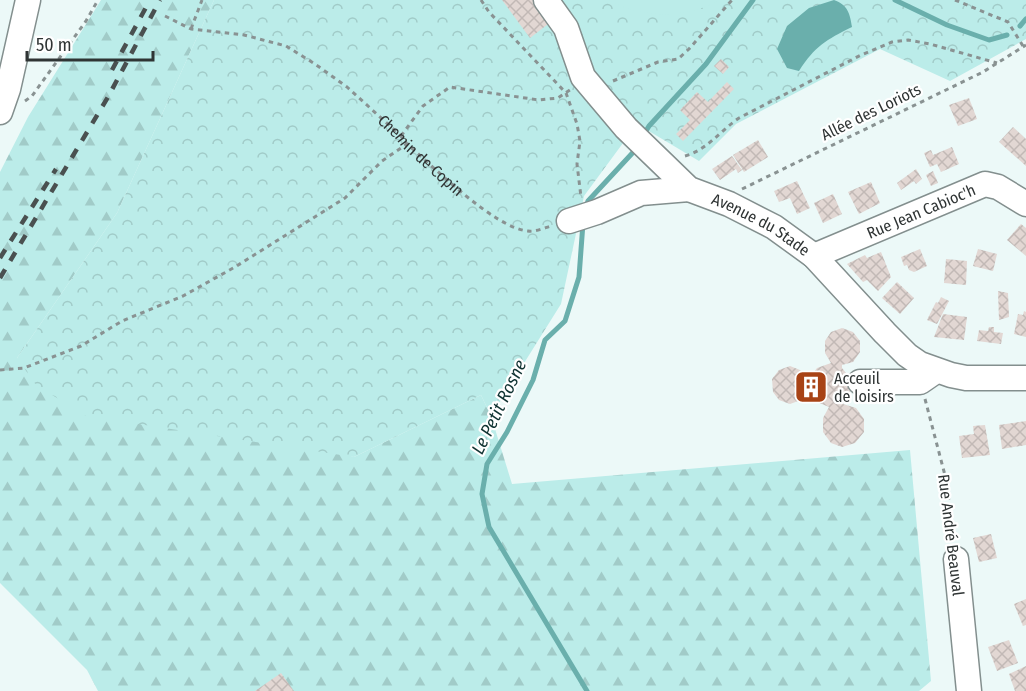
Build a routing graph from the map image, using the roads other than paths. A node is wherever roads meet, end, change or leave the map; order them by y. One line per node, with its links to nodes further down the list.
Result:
1 (28, 0): 3 (street)
2 (546, 0): 4 (street, Avenue du Stade)
3 (0, 112)
4 (689, 189): 6 (street); 7 (street, Avenue du Stade)
5 (1026, 204): 7 (street, Rue Jean Cabioc'h)
6 (567, 221)
7 (814, 256): 8 (street, Avenue du Stade)
8 (928, 376): 9 (street, Avenue du Stade); 10 (street)
9 (1026, 378)
10 (860, 382)
11 (956, 559): 12 (street, Rue André Beauval)
12 (969, 691)

